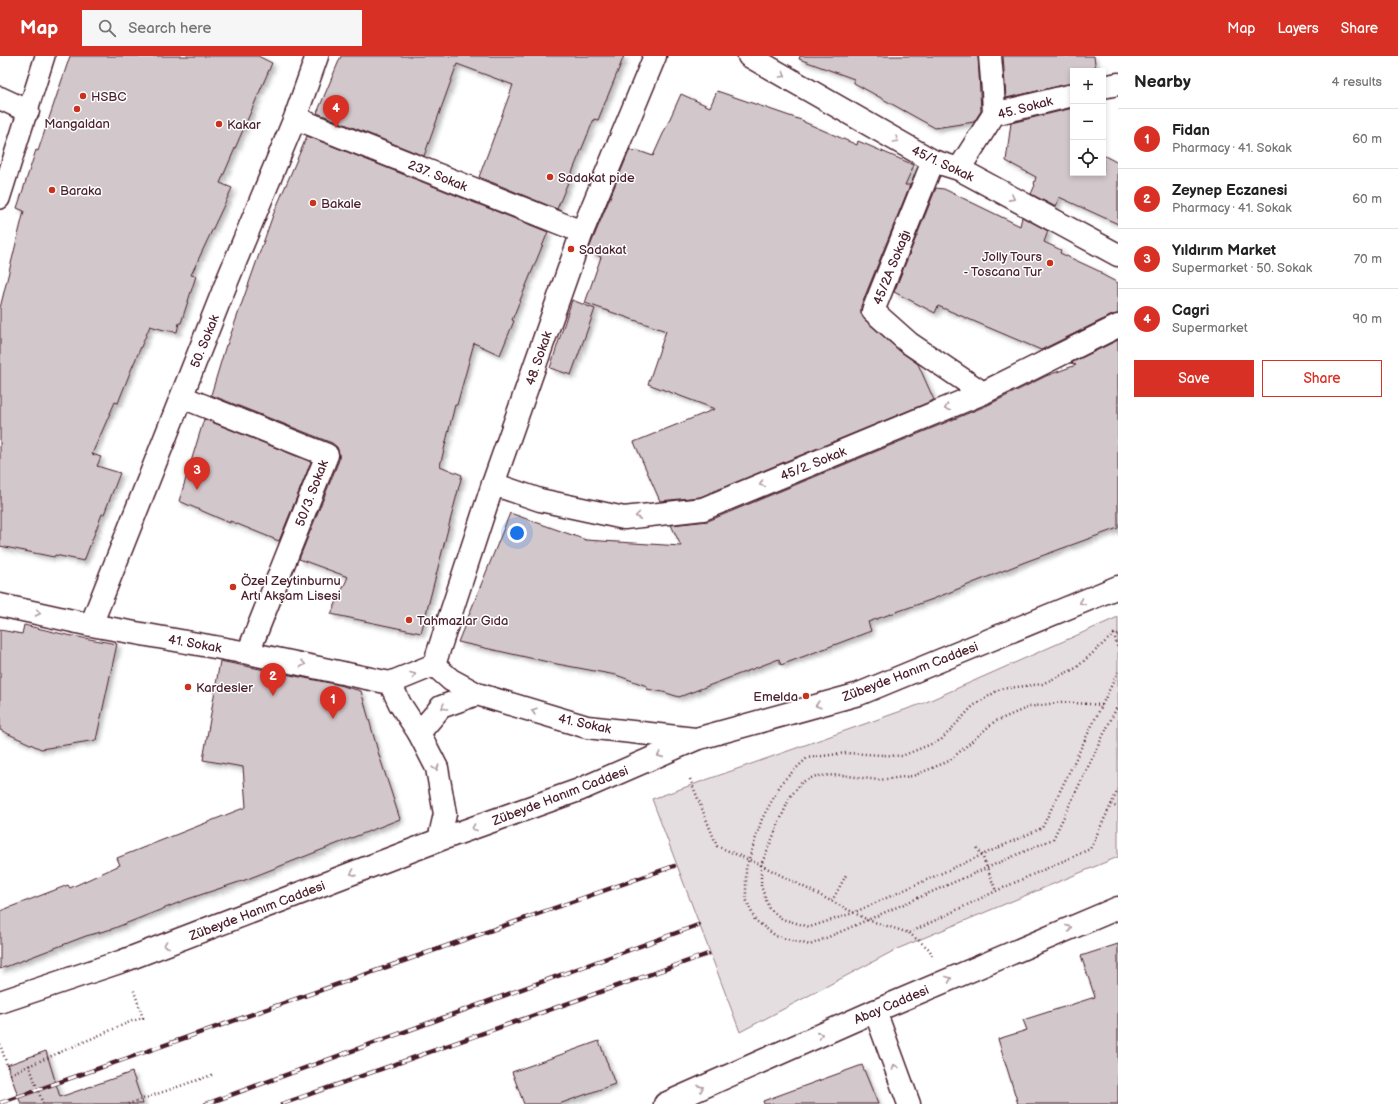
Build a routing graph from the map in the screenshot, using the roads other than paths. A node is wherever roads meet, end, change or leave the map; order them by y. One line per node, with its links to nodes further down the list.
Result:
1 (45, 56): 10 (street)
2 (655, 56): 16 (main road, 48. Sokak)
3 (749, 56): 13 (main road, 45/1. Sokak, one-way to 13)
4 (990, 56): 11 (main road)
5 (314, 57): 12 (main road, 50. Sokak)
6 (1118, 84): 7 (main road)
7 (1106, 86)
8 (1070, 96): 11 (main road, 45. Sokak)
9 (0, 98): 10 (main road)
10 (28, 111): 15 (street)
11 (994, 114): 14 (main road, 45. Sokak)
12 (294, 118): 16 (main road, 237. Sokak); 20 (main road, 50. Sokak)
13 (933, 162): 14 (main road, 45/1. Sokak); 19 (main road, 45/2A Sokağı)
14 (959, 169): 17 (main road, 45/1. Sokak, one-way to 17)
15 (0, 199)
16 (582, 232): 21 (main road, 48. Sokak)
17 (1118, 255)
18 (1118, 326): 19 (main road, 45/2. Sokak)
19 (983, 393): 21 (main road, 45/2. Sokak, one-way to 21)
20 (182, 397): 24 (main road, 50. Sokak); 25 (main road, 50/3. Sokak)
21 (493, 484): 26 (main road, 48. Sokak)
22 (1118, 587): 30 (main road, Zübeyde Hanım Caddesi, one-way to 30)
23 (0, 605): 24 (main road, 41. Sokak, one-way to 24)
24 (91, 625): 25 (main road, 41. Sokak)
25 (248, 652): 27 (main road, 41. Sokak, one-way to 27)
26 (434, 666): 27 (main road, one-way to 26); 28 (main road, 41. Sokak)
27 (390, 683): 29 (main road)
28 (477, 694): 29 (main road, one-way to 29); 30 (main road, 41. Sokak, one-way to 28)
29 (419, 733): 31 (main road, one-way to 31)
30 (696, 739): 31 (main road, Zübeyde Hanım Caddesi, one-way to 31)
31 (439, 840): 33 (main road, Zübeyde Hanım Caddesi, one-way to 33)
32 (1118, 908): 34 (main road, Abay Caddesi, one-way to 32)
33 (0, 1002)
34 (875, 1011): 35 (main road, Abay Caddesi, one-way to 34); 36 (main road, one-way to 34)
35 (665, 1104)
36 (909, 1104)

